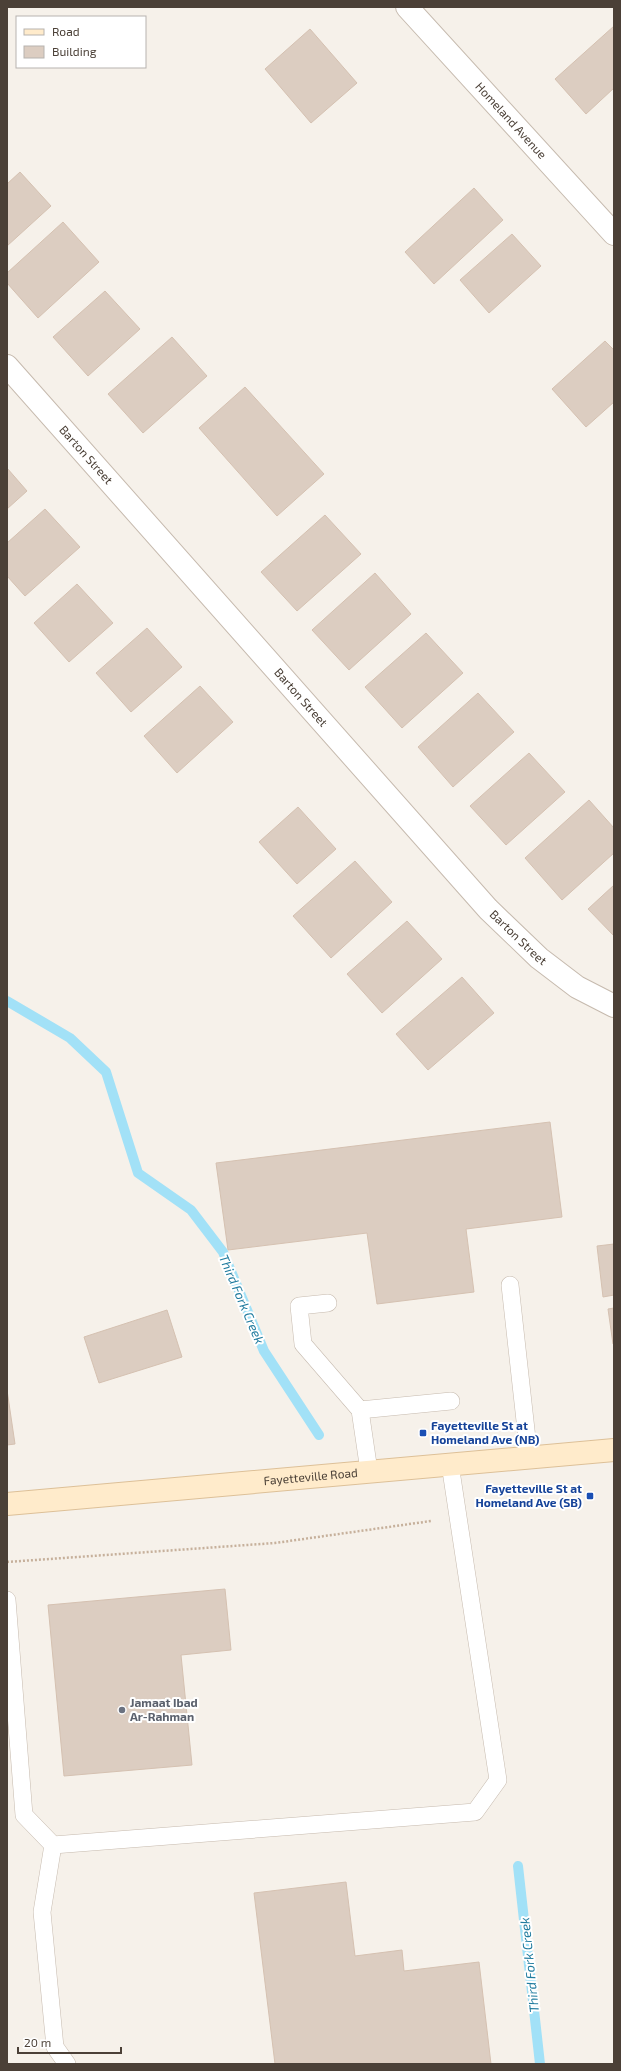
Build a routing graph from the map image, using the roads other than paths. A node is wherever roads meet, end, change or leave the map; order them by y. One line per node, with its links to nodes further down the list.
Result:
1 (407, 7): 2 (street, Homeland Avenue)
2 (614, 234)
3 (7, 366): 4 (street, Barton Street)
4 (614, 1006)
5 (510, 1285): 10 (lane)
6 (328, 1303): 8 (lane)
7 (451, 1401): 8 (lane)
8 (360, 1410): 12 (lane)
9 (614, 1450): 10 (main road, Fayetteville Road)
10 (529, 1457): 11 (main road, Fayetteville Road)
11 (450, 1464): 12 (main road, Fayetteville Road); 15 (lane)
12 (369, 1471): 13 (main road, Fayetteville Road)
13 (7, 1504)
14 (7, 1600): 15 (lane)
15 (53, 1845): 16 (lane)
16 (67, 2064)

